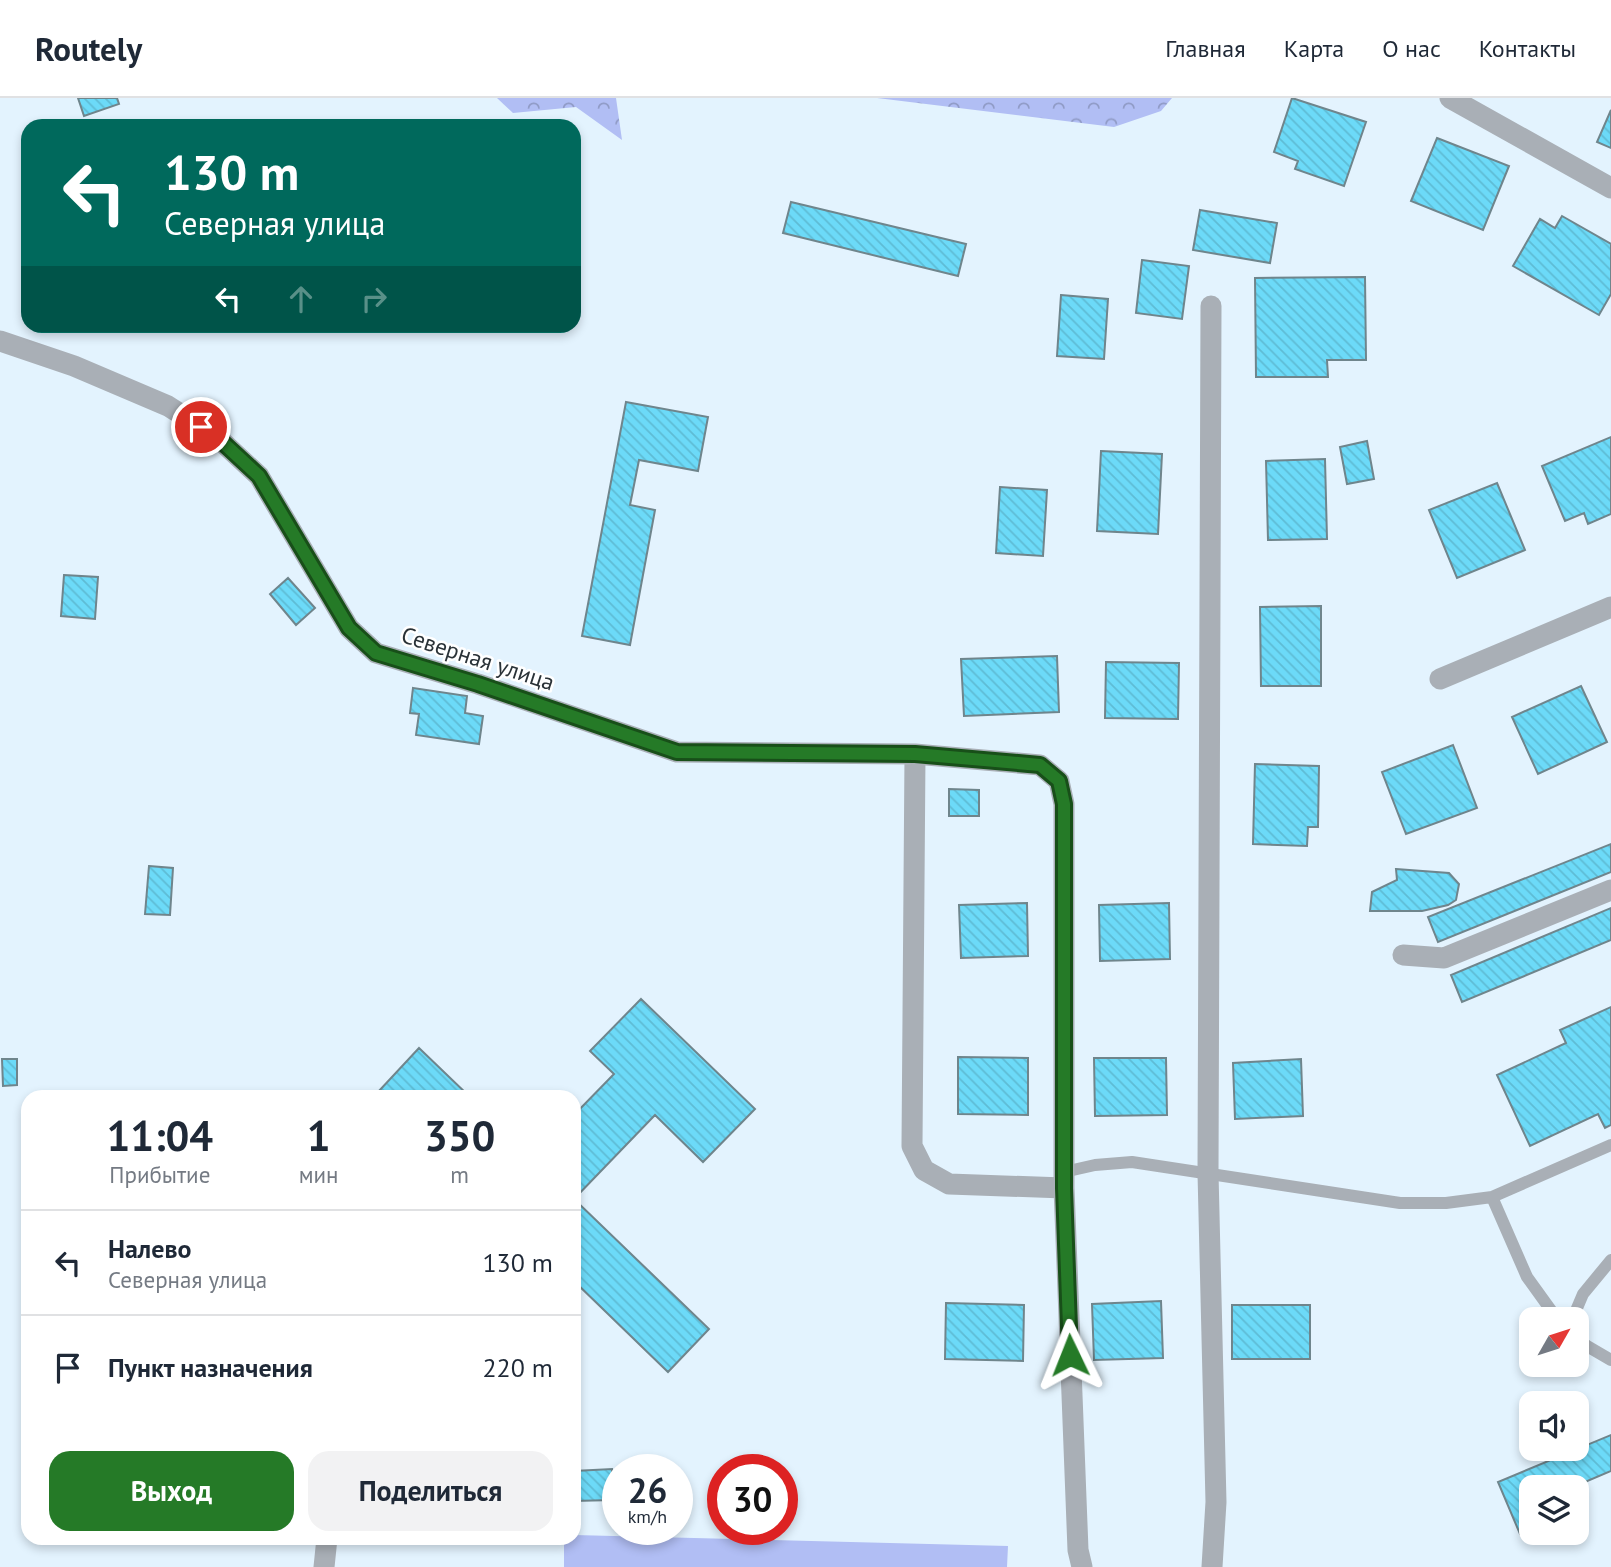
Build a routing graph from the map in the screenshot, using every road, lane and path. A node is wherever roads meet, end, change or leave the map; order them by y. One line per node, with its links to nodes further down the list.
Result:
1 (1450, 98): 2 (street)
2 (1611, 188)
3 (1211, 306): 11 (street)
4 (0, 341): 7 (street, Северная улица)
5 (1611, 607): 6 (street)
6 (1440, 679)
7 (915, 754): 12 (street, Северная улица); 12 (street)
8 (1611, 890): 9 (street)
9 (1404, 955)
10 (1611, 1145): 13 (lane)
11 (1208, 1173): 12 (lane); 13 (lane); 22 (street)
12 (1064, 1180): 21 (street)
13 (1492, 1197): 15 (lane)
14 (1611, 1260): 16 (lane)
15 (1549, 1307)
16 (1578, 1307)
17 (1589, 1347): 18 (lane)
18 (1611, 1360)
19 (326, 1545): 20 (street)
20 (324, 1567)
21 (1082, 1567)
22 (1212, 1567)

